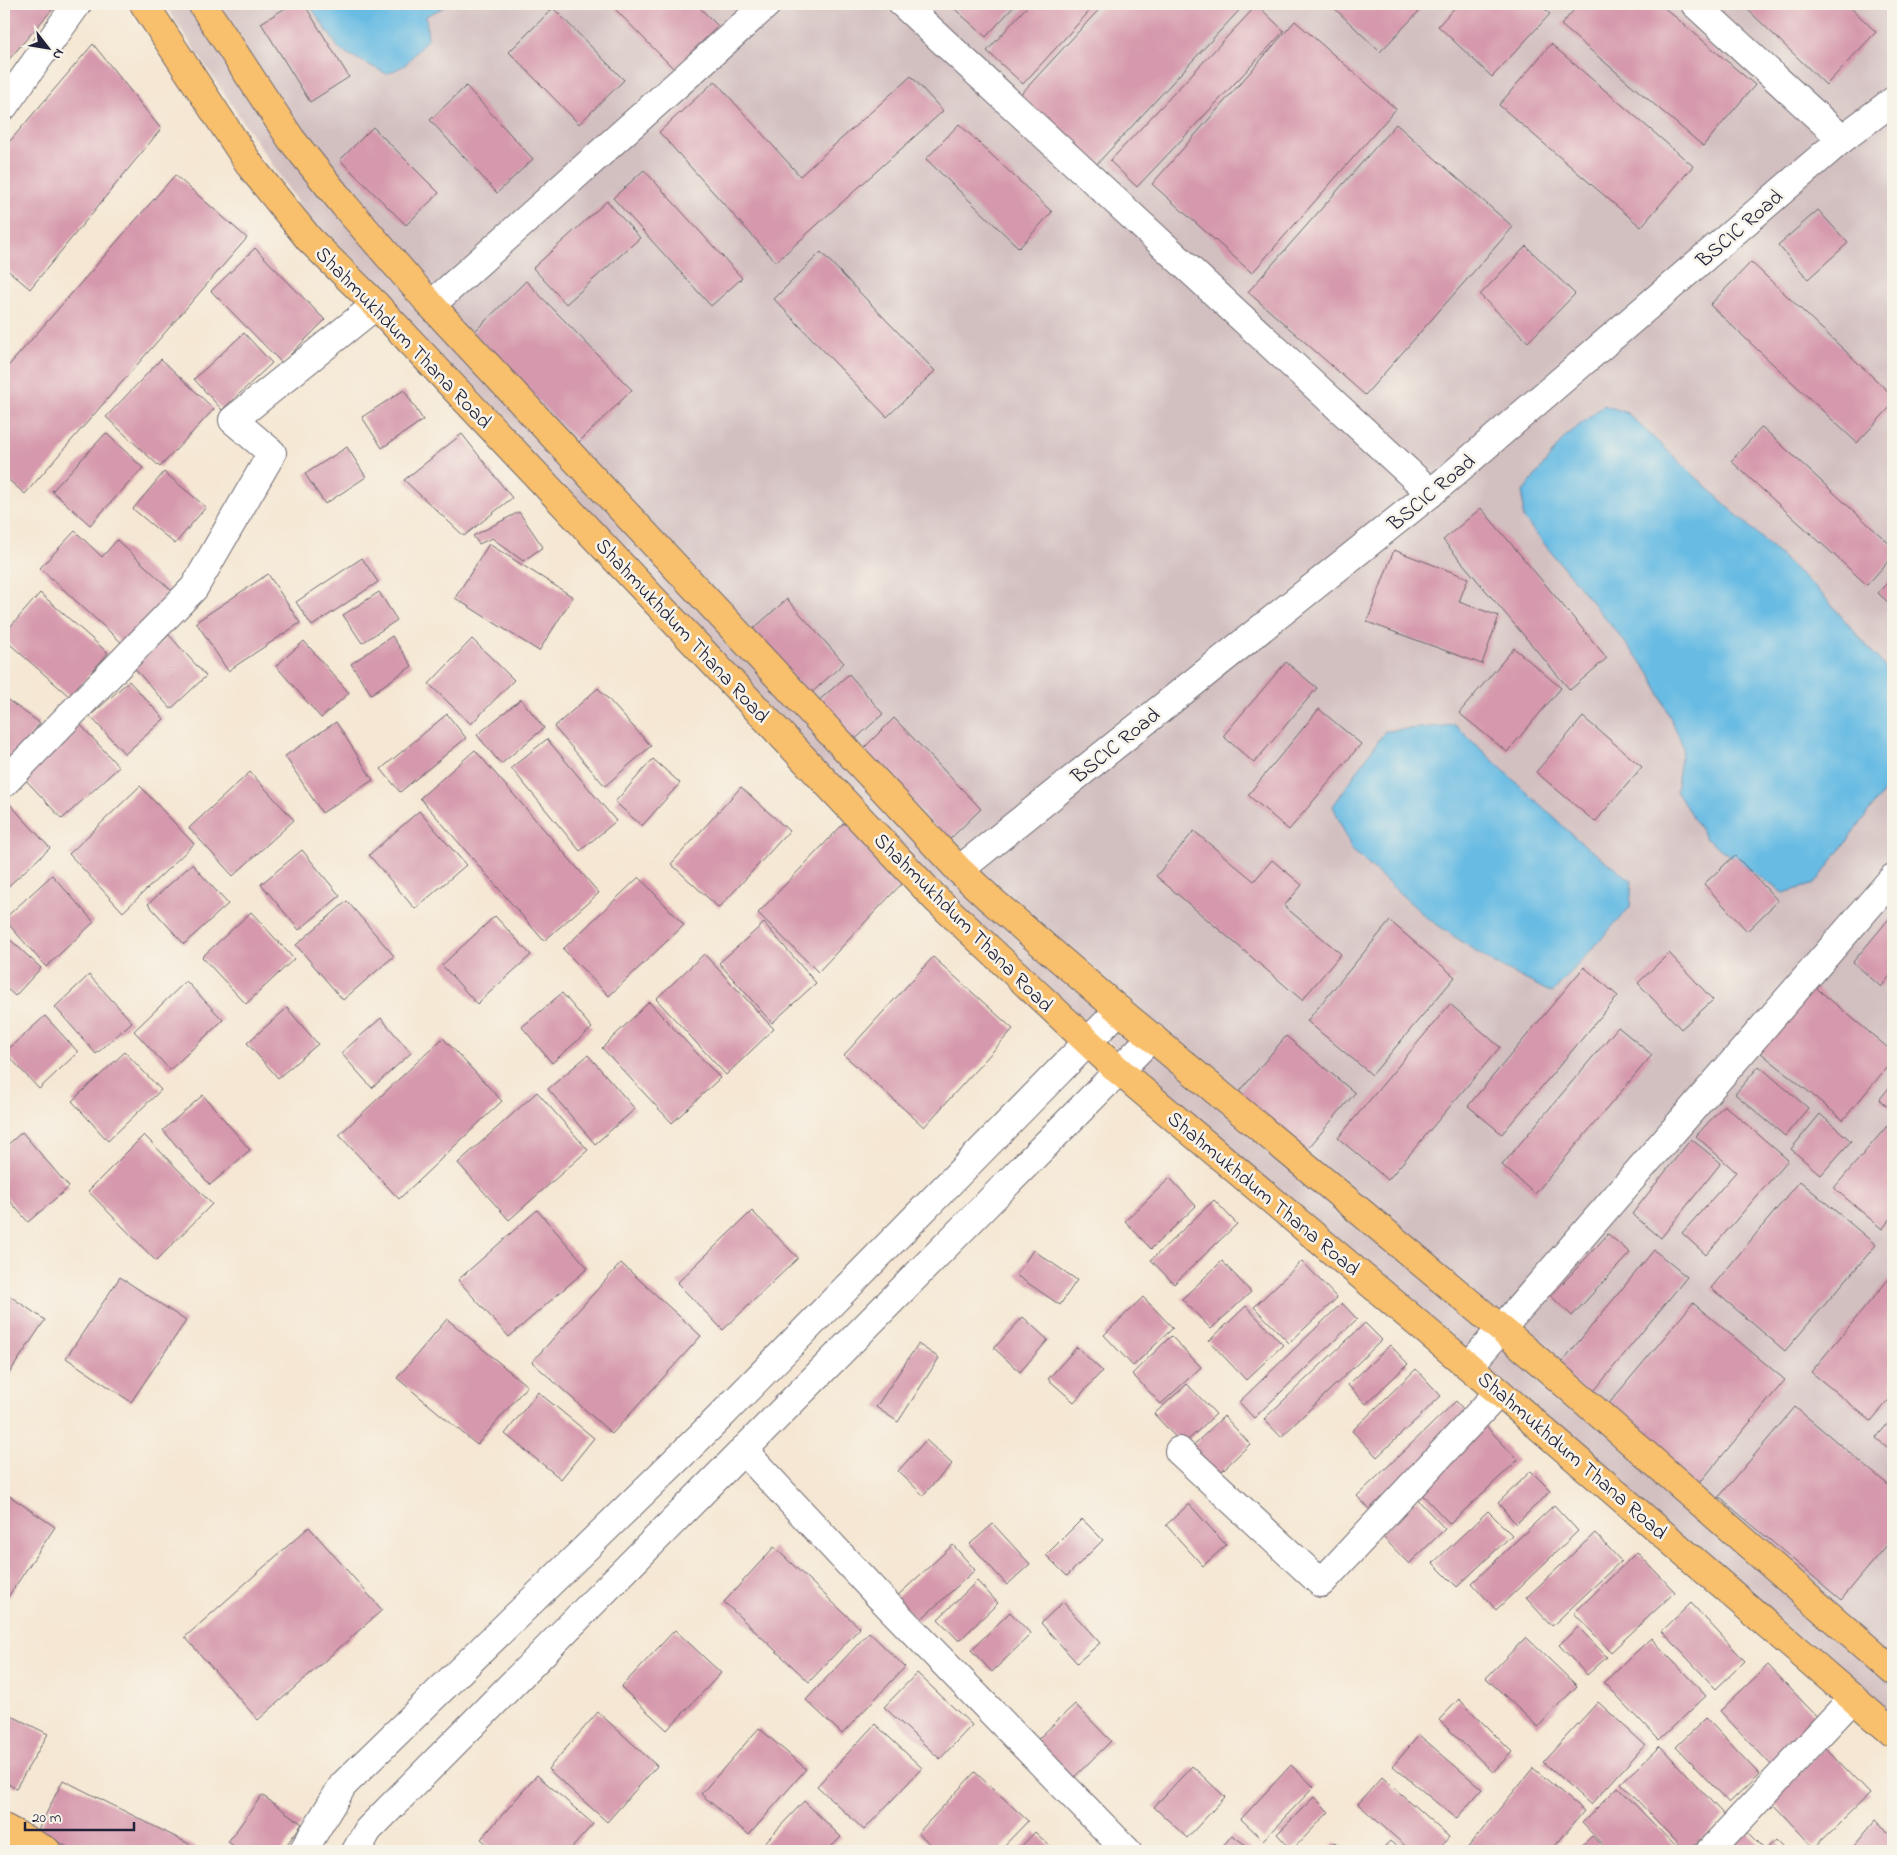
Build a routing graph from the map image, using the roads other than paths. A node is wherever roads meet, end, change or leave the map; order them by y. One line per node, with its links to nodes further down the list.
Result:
1 (77, 4): 7 (street)
2 (144, 4): 10 (main road, Shahmukhdum Thana Road)
3 (202, 4): 11 (main road, Shahmukhdum Thana Road)
4 (767, 4): 11 (street)
5 (903, 4): 12 (street)
6 (1695, 4): 9 (street)
7 (4, 106)
8 (1890, 109): 9 (street, BSCIC Road)
9 (1842, 140): 12 (street, BSCIC Road)
10 (376, 305): 13 (street); 18 (main road, Shahmukhdum Thana Road)
11 (431, 305): 14 (main road, Shahmukhdum Thana Road)
12 (1431, 493): 14 (street, BSCIC Road)
13 (4, 783)
14 (958, 870): 16 (main road, Shahmukhdum Thana Road)
15 (1893, 878): 20 (street)
16 (1119, 1010): 17 (main road, Shahmukhdum Thana Road); 18 (street)
17 (1152, 1037): 19 (street); 20 (main road, Shahmukhdum Thana Road)
18 (1087, 1041): 19 (main road, Shahmukhdum Thana Road); 30 (street)
19 (1118, 1070): 21 (main road, Shahmukhdum Thana Road); 23 (street)
20 (1501, 1329): 21 (street); 25 (main road, Shahmukhdum Thana Road)
21 (1469, 1366): 22 (main road, Shahmukhdum Thana Road)
22 (1500, 1392): 24 (street); 26 (main road, Shahmukhdum Thana Road)
23 (744, 1450): 31 (street); 32 (street)
24 (1179, 1450)
25 (1893, 1671)
26 (1853, 1698): 27 (main road, Shahmukhdum Thana Road); 33 (street)
27 (1893, 1733)
28 (9, 1838): 29 (main road)
29 (47, 1851)
30 (303, 1851)
31 (356, 1851)
32 (1127, 1851)
33 (1710, 1851)

